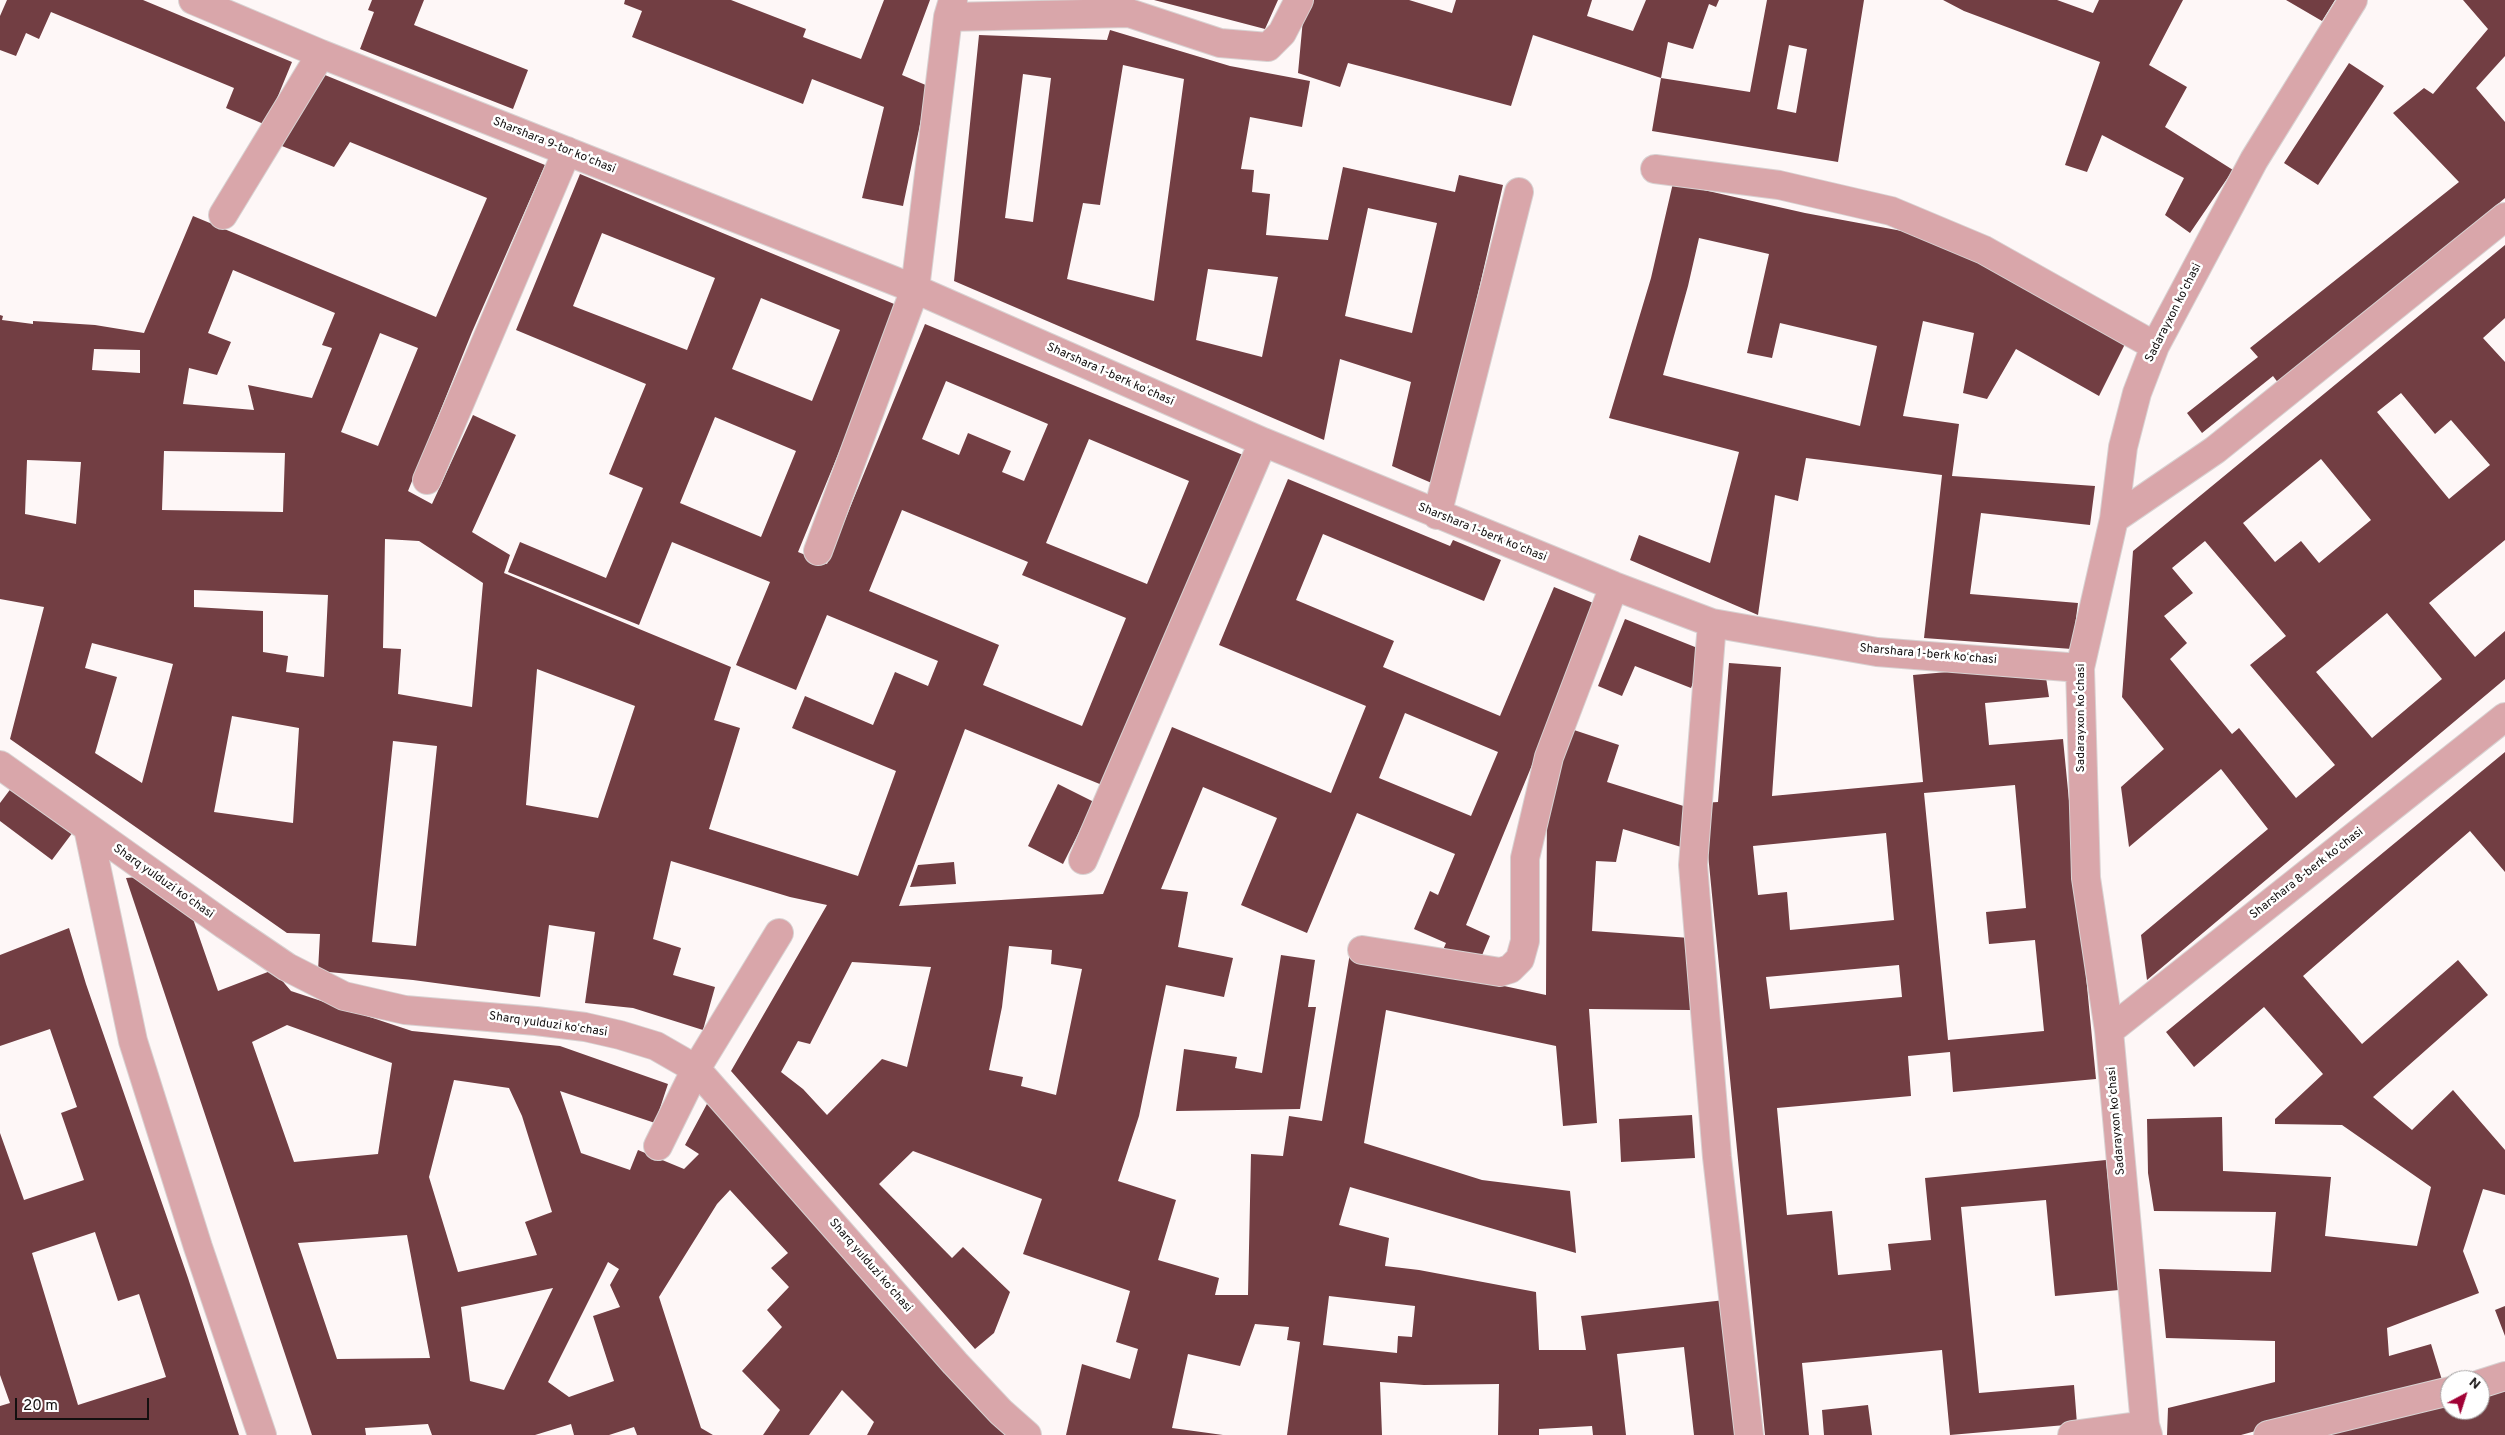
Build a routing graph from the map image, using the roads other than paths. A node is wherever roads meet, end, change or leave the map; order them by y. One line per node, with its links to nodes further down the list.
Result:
1 (193, 0): 5 (street, Sharshara 9-tor koʻchasi)
2 (1299, 0): 4 (street)
3 (2353, 0): 12 (street, Sadarayxon koʻchasi)
4 (950, 9): 11 (street)
5 (321, 54): 6 (street, Sharshara 9-tor koʻchasi); 9 (street)
6 (568, 152): 11 (street, Sharshara 9-tor koʻchasi); 14 (street)
7 (1655, 169): 12 (street)
8 (1519, 192): 15 (street)
9 (223, 215)
10 (2505, 217): 16 (street)
11 (915, 289): 13 (street, Sharshara 1-berk koʻchasi); 17 (street)
12 (2155, 346): 16 (street, Sadarayxon koʻchasi)
13 (1263, 442): 15 (street, Sharshara 1-berk koʻchasi); 24 (street)
14 (427, 480)
15 (1437, 514): 18 (street, Sharshara 1-berk koʻchasi)
16 (2114, 518): 20 (street, Sadarayxon koʻchasi)
17 (818, 551)
18 (1614, 586): 19 (street, Sharshara 1-berk koʻchasi); 26 (street)
19 (1712, 623): 20 (street, Sharshara 1-berk koʻchasi); 36 (street)
20 (2080, 668): 27 (street, Sadarayxon koʻchasi)
21 (2505, 717): 27 (street, Sharshara 8-berk koʻchasi)
22 (0, 765): 23 (street, Sharq yulduzi koʻchasi)
23 (88, 828): 28 (street, Sharq yulduzi koʻchasi); 34 (street)
24 (1082, 860)
25 (779, 933): 28 (street)
26 (1362, 950)
27 (2109, 1031): 33 (street, Sadarayxon koʻchasi)
28 (696, 1069): 29 (street); 35 (street, Sharq yulduzi koʻchasi)
29 (658, 1146)
30 (2505, 1376): 31 (street)
31 (2490, 1381)
32 (2440, 1393): 38 (street)
33 (2146, 1430): 37 (street)
34 (262, 1435)
35 (1027, 1435)
36 (1749, 1435)
37 (2072, 1435)
38 (2268, 1435)

